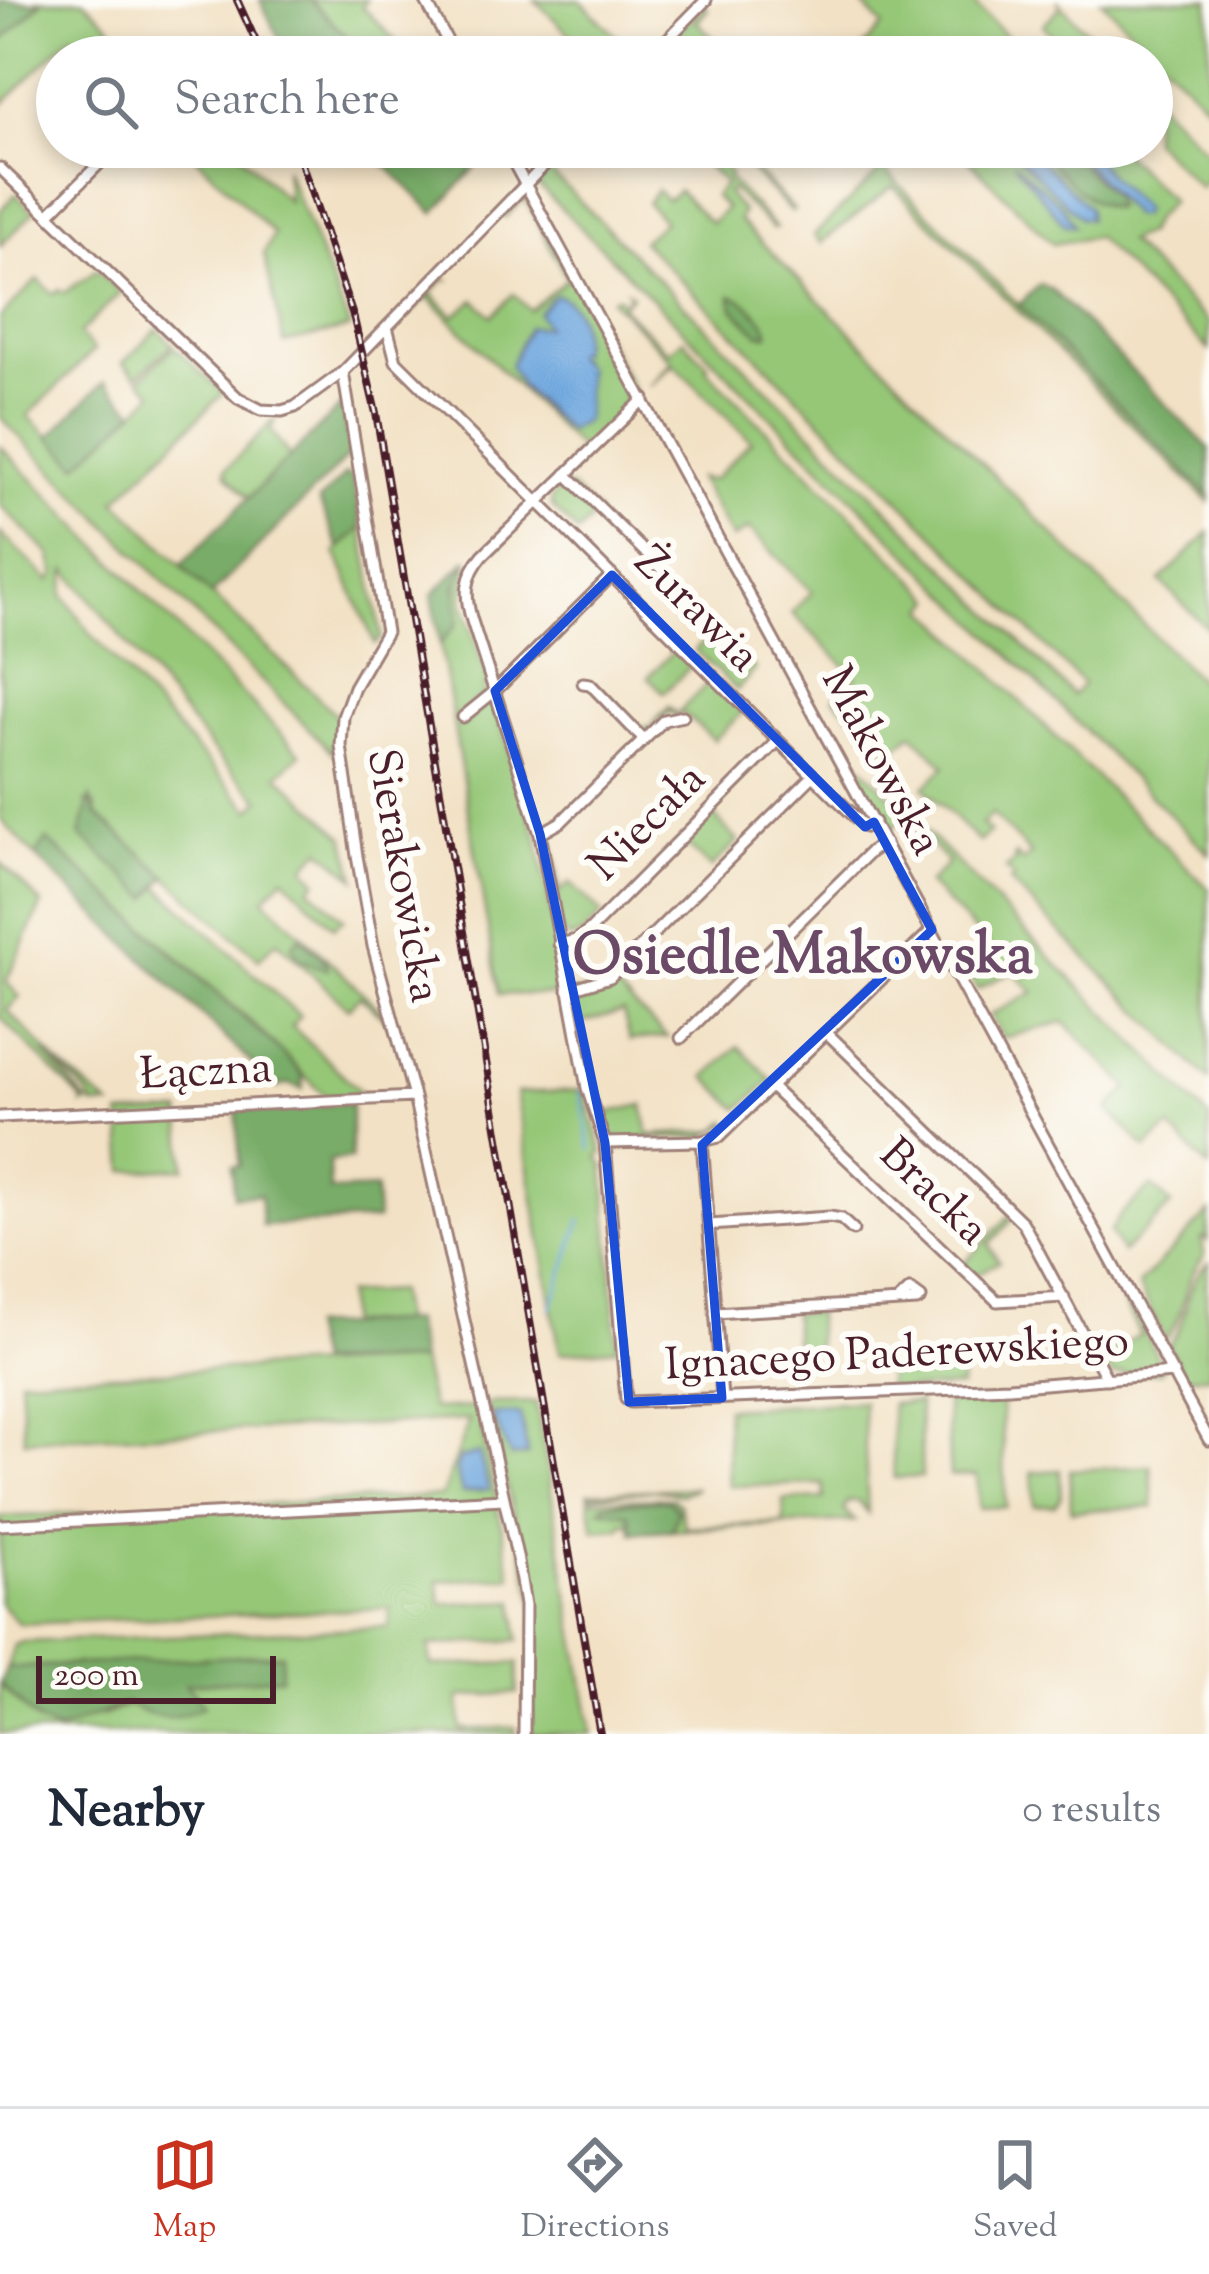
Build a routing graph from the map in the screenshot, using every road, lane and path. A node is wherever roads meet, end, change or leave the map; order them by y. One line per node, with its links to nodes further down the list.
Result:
1 (425, 0): 3 (street)
2 (706, 0): 4 (street)
3 (445, 36)
4 (671, 36)
5 (0, 168): 10 (street)
6 (95, 168): 10 (street)
7 (518, 168): 9 (street, Makowska)
8 (541, 168): 9 (street)
9 (526, 183): 11 (street); 13 (street, Makowska)
10 (48, 215): 12 (street)
11 (387, 327): 12 (street); 15 (street, Żurawia)
12 (343, 371): 34 (street, Sierakowicka)
13 (644, 400): 14 (street); 25 (street, Makowska)
14 (566, 474): 15 (street); 16 (street)
15 (538, 501): 17 (street, Żurawia); 19 (street)
16 (664, 571)
17 (612, 574): 19 (street); 23 (street, Żurawia)
18 (583, 682): 22 (street)
19 (495, 692): 21 (street); 26 (street)
20 (683, 716): 22 (street)
21 (464, 717)
22 (644, 740): 26 (street)
23 (778, 741): 24 (street, Żurawia); 29 (street, Niecała)
24 (814, 776): 25 (street, Żurawia); 30 (street)
25 (874, 822): 27 (street, Makowska)
26 (540, 834): 29 (street)
27 (885, 843): 28 (street, Makowska); 32 (street)
28 (932, 930): 31 (street); 43 (street, Makowska)
29 (559, 944): 30 (street)
30 (568, 990): 37 (street)
31 (827, 1034): 33 (street); 40 (street)
32 (681, 1038)
33 (772, 1088): 36 (street); 40 (street, Bracka)
34 (414, 1096): 35 (street, Łączna); 47 (street, Sierakowicka)
35 (0, 1117)
36 (702, 1141): 37 (street); 38 (street)
37 (604, 1143): 45 (street, Ignacego Paderewskiego)
38 (709, 1225): 39 (street); 42 (street)
39 (853, 1230)
40 (1064, 1297): 44 (street)
41 (897, 1302): 42 (street)
42 (715, 1313): 45 (street)
43 (1173, 1373): 44 (street, Ignacego Paderewskiego); 46 (street, Makowska)
44 (1107, 1379): 45 (street, Ignacego Paderewskiego)
45 (722, 1398)
46 (1209, 1440)
47 (504, 1499): 48 (street); 49 (street, Sierakowicka)
48 (0, 1525)
49 (524, 1734)

